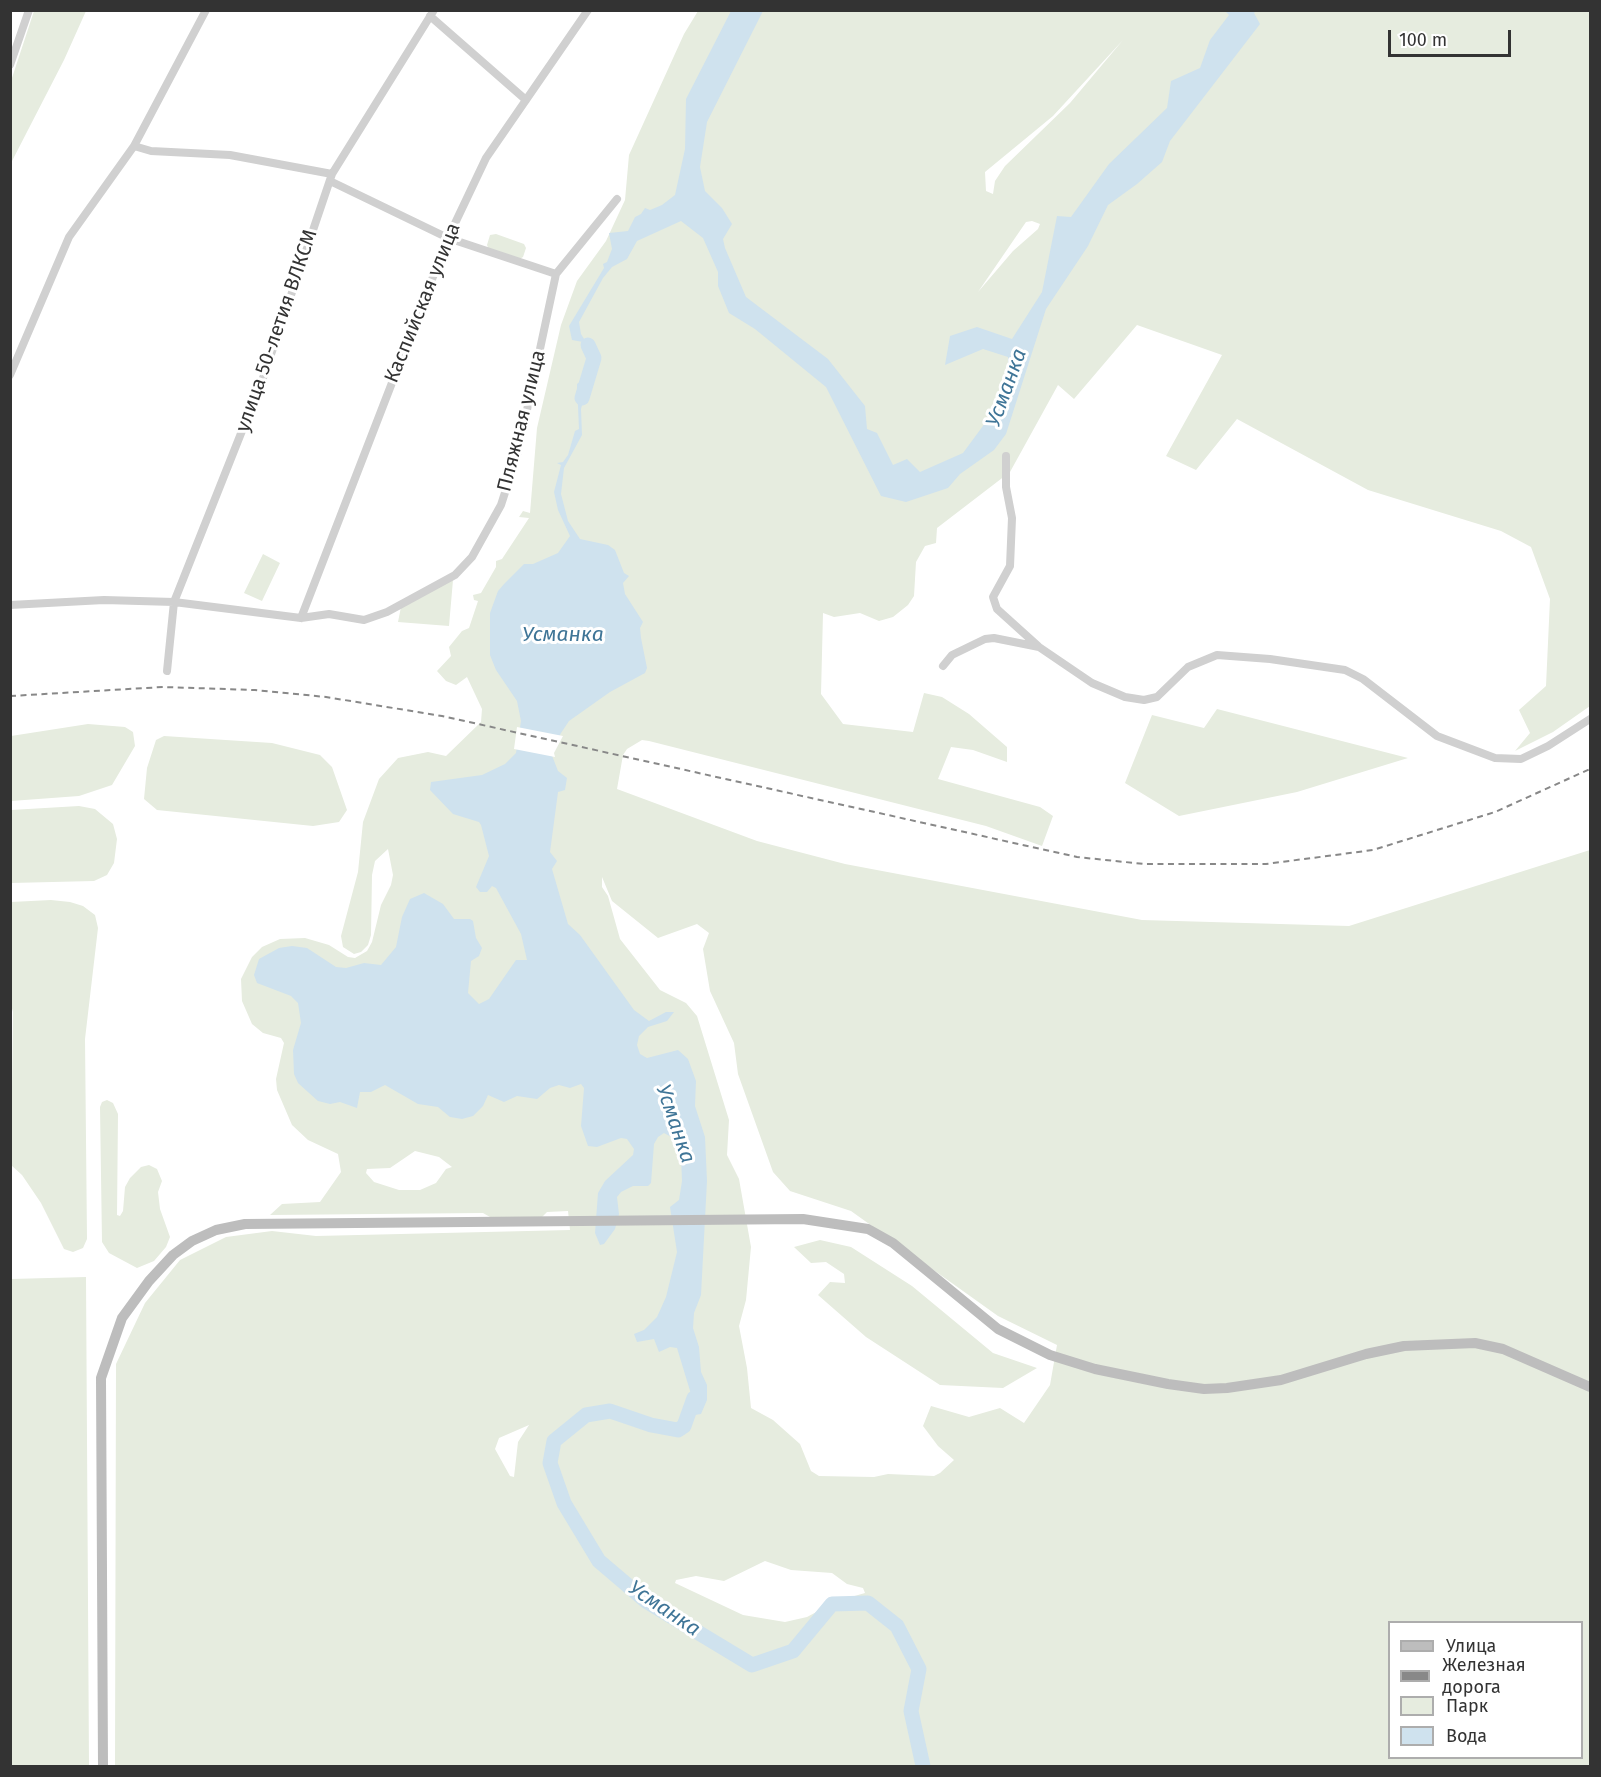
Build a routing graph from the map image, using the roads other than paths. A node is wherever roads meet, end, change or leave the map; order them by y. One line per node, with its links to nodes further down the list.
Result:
1 (30, 10): 5 (street)
2 (206, 10): 7 (street)
3 (588, 10): 6 (street, Каспийская улица)
4 (432, 13): 6 (street); 8 (street, улица 50-летия ВЛКСМ)
5 (10, 65)
6 (526, 100): 10 (street, Каспийская улица)
7 (134, 146): 8 (street); 12 (street)
8 (331, 178): 10 (street); 14 (street, улица 50-летия ВЛКСМ)
9 (617, 200): 11 (street, Пляжная улица)
10 (448, 238): 11 (street); 16 (street, Каспийская улица)
11 (556, 274): 16 (street, Пляжная улица)
12 (10, 375)
13 (1006, 456): 17 (street)
14 (174, 602): 15 (street, Пляжная улица); 16 (street, Пляжная улица); 19 (street, улица 50-летия ВЛКСМ)
15 (10, 605)
16 (302, 618)
17 (1039, 647): 18 (street); 20 (street)
18 (943, 666)
19 (167, 671)
20 (1590, 719)
21 (1590, 1387): 22 (street)
22 (103, 1767)

